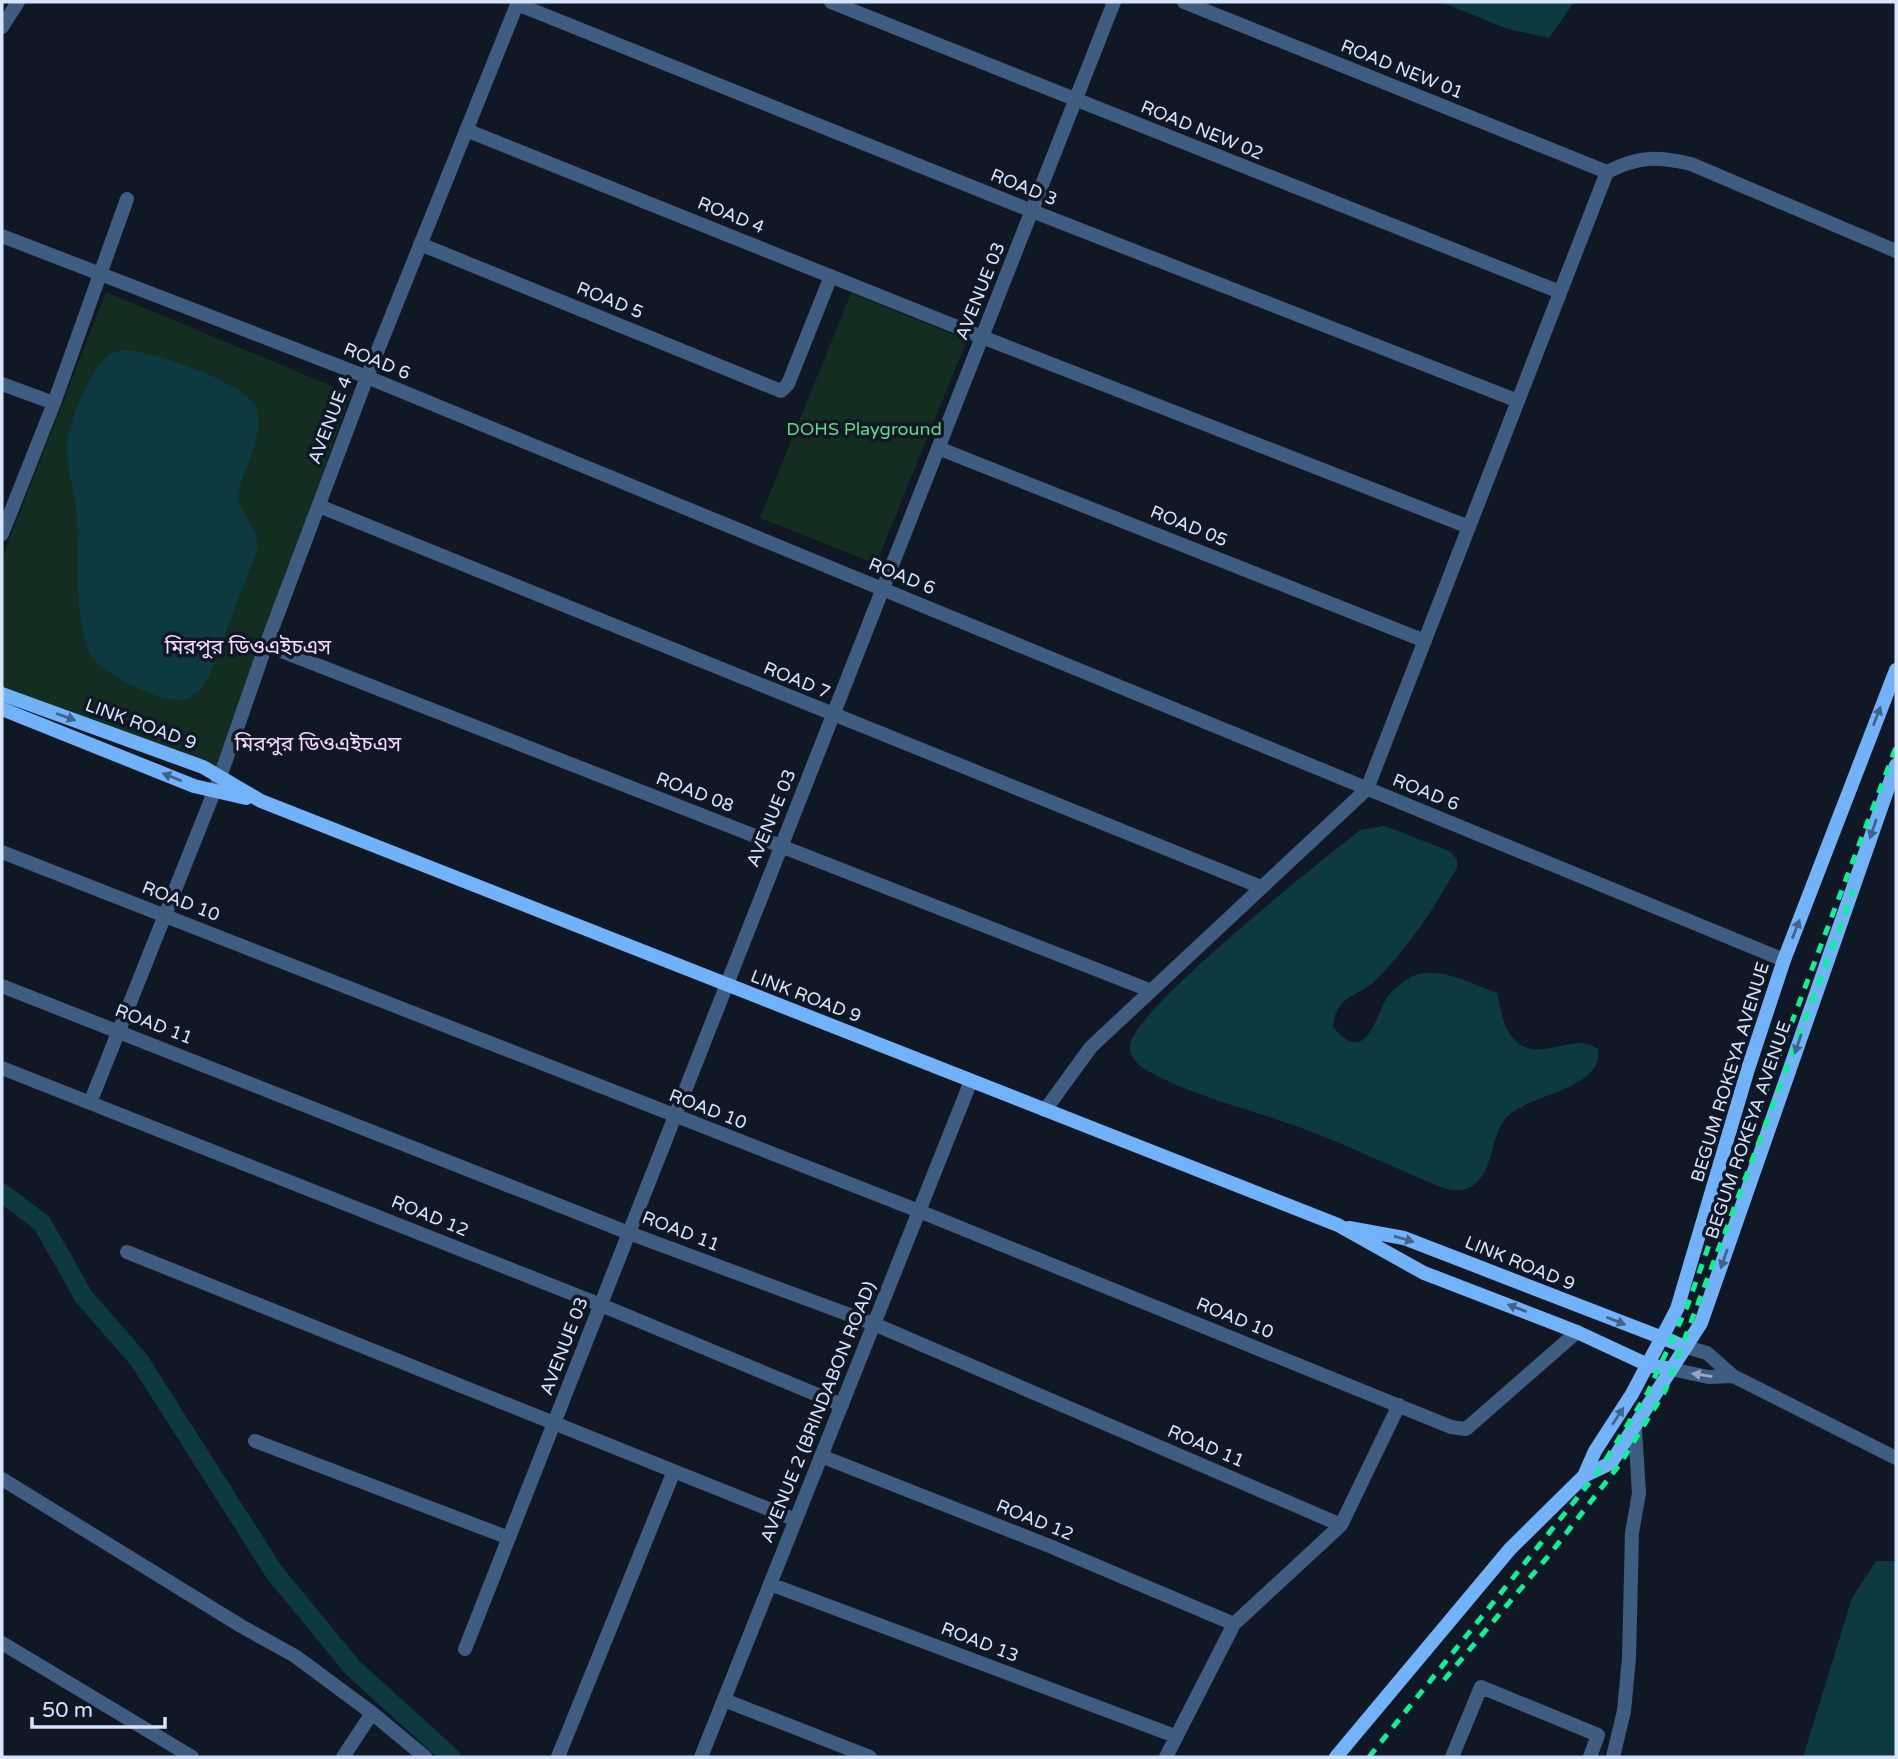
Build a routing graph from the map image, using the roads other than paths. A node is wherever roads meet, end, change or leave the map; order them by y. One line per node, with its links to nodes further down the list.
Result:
1 (18, 2): 6 (street)
2 (831, 2): 7 (street, ROAD NEW 02)
3 (1115, 2): 7 (street, AVENUE 03)
4 (1184, 2): 9 (street, ROAD NEW 01)
5 (518, 3): 8 (street, AVENUE 4); 11 (street, ROAD 3)
6 (2, 27)
7 (1076, 100): 11 (street, AVENUE 03); 17 (street, ROAD NEW 02)
8 (466, 130): 13 (street, AVENUE 4); 16 (street, ROAD 4)
9 (1606, 172): 14 (street); 17 (street)
10 (127, 199): 15 (street)
11 (1032, 211): 18 (street, AVENUE 03); 21 (street, ROAD 3)
12 (2, 236): 15 (street, ROAD 6)
13 (420, 244): 16 (street, ROAD 5); 19 (street, AVENUE 4)
14 (1896, 251)
15 (100, 276): 19 (street, ROAD 6); 22 (street)
16 (831, 276): 18 (street, ROAD 4)
17 (1560, 292): 21 (street)
18 (982, 337): 23 (street, AVENUE 03); 25 (street, ROAD 4)
19 (367, 377): 24 (street, AVENUE 4); 27 (street, ROAD 6)
20 (2, 384): 22 (street)
21 (1518, 401): 25 (street)
22 (54, 403): 26 (street)
23 (938, 448): 27 (street, AVENUE 03); 28 (street, ROAD 05)
24 (318, 506): 29 (street, AVENUE 4); 33 (street, ROAD 7)
25 (1469, 527): 28 (street)
26 (2, 534)
27 (883, 589): 33 (street, AVENUE 03); 36 (street, ROAD 6)
28 (1425, 641): 36 (street)
29 (266, 645): 35 (street, AVENUE 4); 37 (street, ROAD 08)
30 (1896, 670): 41 (main road, BEGUM ROKEYA AVENUE, one-way to 30)
31 (2, 694): 35 (main road, LINK ROAD 9, one-way to 35)
32 (2, 709): 35 (main road, LINK ROAD 9, one-way to 32)
33 (832, 716): 37 (street, AVENUE 03); 39 (street, ROAD 7)
34 (1896, 765): 59 (main road, BEGUM ROKEYA AVENUE, one-way to 59)
35 (218, 784): 40 (street, AVENUE 4); 42 (main road, LINK ROAD 9)
36 (1367, 789): 39 (street); 41 (street, ROAD 6)
37 (781, 846): 42 (street, AVENUE 03); 44 (street, ROAD 08)
38 (2, 852): 40 (street, ROAD 10)
39 (1261, 887): 44 (street)
40 (165, 916): 45 (street, AVENUE 4); 50 (street, ROAD 10)
41 (1784, 960): 58 (main road, BEGUM ROKEYA AVENUE)
42 (726, 985): 47 (main road, LINK ROAD 9); 50 (street, AVENUE 03)
43 (2, 986): 45 (street, ROAD 11)
44 (1149, 990): 49 (street)
45 (119, 1031): 48 (street, AVENUE 4); 53 (street, ROAD 11)
46 (2, 1068): 48 (street, ROAD 12)
47 (971, 1081): 49 (main road, LINK ROAD 9); 51 (street, AVENUE 2 (BRINDABON ROAD))
48 (90, 1103): 55 (street, ROAD 12)
49 (1045, 1110): 52 (main road, LINK ROAD 9)
50 (673, 1117): 51 (street, ROAD 10); 53 (street, AVENUE 03)
51 (919, 1212): 56 (street, AVENUE 2 (BRINDABON ROAD)); 64 (street, ROAD 10)
52 (1338, 1225): 57 (main road, LINK ROAD 9, one-way to 52); 58 (main road, LINK ROAD 9, one-way to 58)
53 (629, 1233): 55 (street, AVENUE 03); 56 (street, ROAD 11)
54 (127, 1252): 65 (street)
55 (601, 1305): 63 (street, ROAD 12); 65 (street, AVENUE 03)
56 (874, 1324): 63 (street, AVENUE 2 (BRINDABON ROAD)); 74 (street, ROAD 11)
57 (1577, 1332): 60 (main road, LINK ROAD 9); 64 (street, ROAD 10)
58 (1661, 1339): 59 (main road, LINK ROAD 9); 60 (main road, BEGUM ROKEYA AVENUE)
59 (1686, 1347): 61 (main road, BEGUM ROKEYA AVENUE); 62 (street)
60 (1648, 1365): 61 (main road, LINK ROAD 9); 71 (main road, BEGUM ROKEYA AVENUE, one-way to 60)
61 (1671, 1369): 62 (street, one-way to 61); 66 (main road, BEGUM ROKEYA AVENUE)
62 (1733, 1376): 69 (street)
63 (842, 1405): 68 (street, AVENUE 2 (BRINDABON ROAD))
64 (1399, 1405): 74 (street)
65 (554, 1424): 70 (street); 75 (street, AVENUE 03)
66 (1635, 1429): 71 (main road, BEGUM ROKEYA AVENUE); 93 (street)
67 (255, 1441): 75 (street)
68 (821, 1456): 73 (street, AVENUE 2 (BRINDABON ROAD)); 77 (street, ROAD 12)
69 (1896, 1456)
70 (674, 1471): 73 (street); 86 (street)
71 (1584, 1476): 90 (main road)
72 (2, 1479): 81 (street)
73 (796, 1520): 76 (street, AVENUE 2 (BRINDABON ROAD))
74 (1341, 1525): 77 (street)
75 (509, 1538): 79 (street, AVENUE 03)
76 (770, 1584): 80 (street, AVENUE 2 (BRINDABON ROAD)); 82 (street, ROAD 13)
77 (1234, 1624): 82 (street)
78 (2, 1643): 83 (street)
79 (466, 1649)
80 (724, 1700): 87 (street, AVENUE 2 (BRINDABON ROAD)); 88 (street)
81 (372, 1713): 84 (street); 85 (street)
82 (1175, 1736): 89 (street)
83 (192, 1757)
84 (343, 1757)
85 (425, 1757)
86 (558, 1757)
87 (701, 1757)
88 (870, 1757)
89 (1166, 1757)
90 (1336, 1757)
91 (1452, 1757): 92 (street)
92 (1590, 1757)
93 (1614, 1757)

